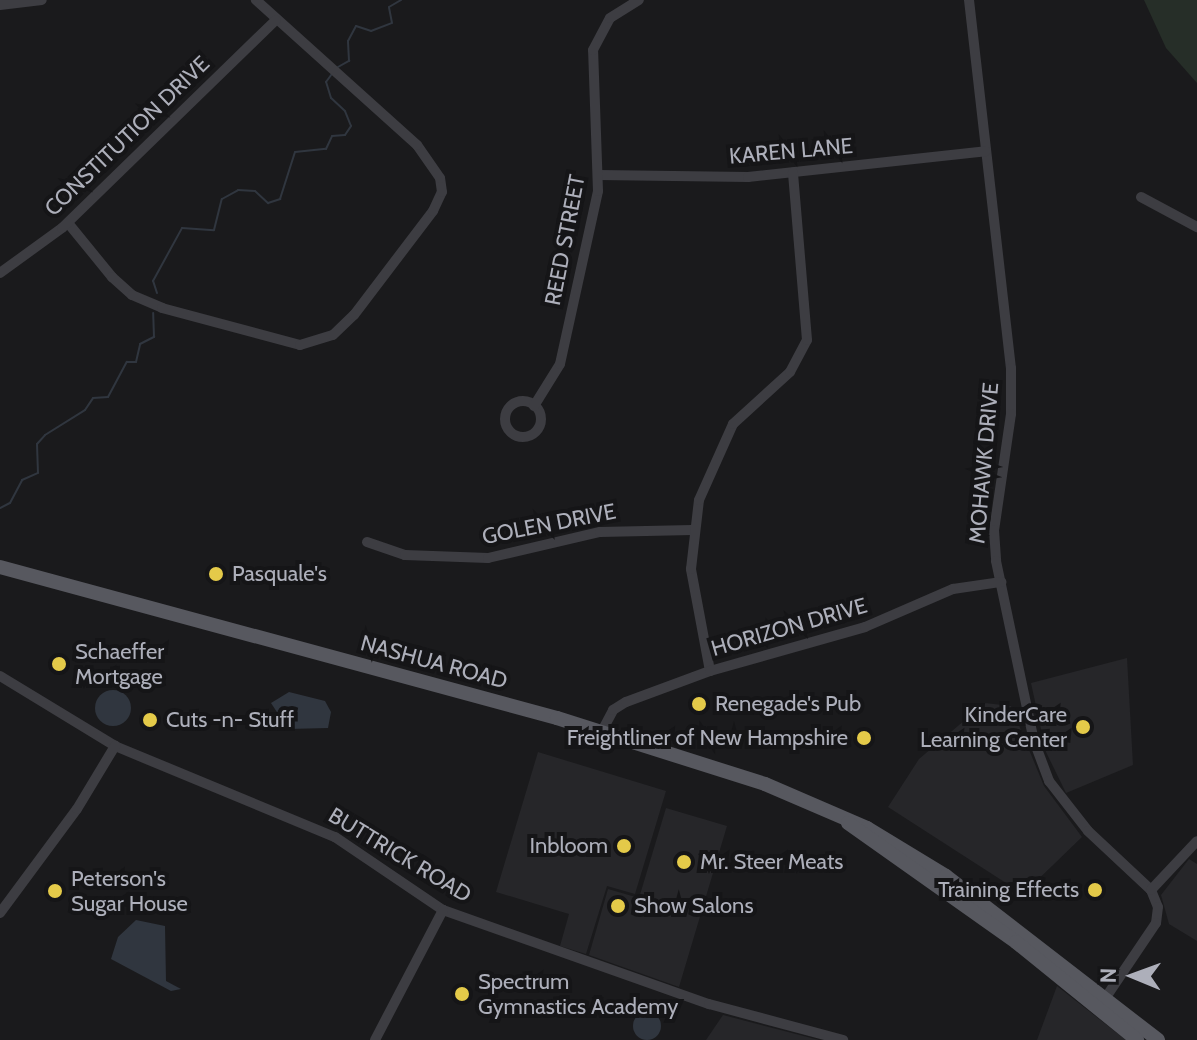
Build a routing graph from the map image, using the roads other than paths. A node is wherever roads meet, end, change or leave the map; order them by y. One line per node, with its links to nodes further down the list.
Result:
1 (42, 0): 5 (street)
2 (256, 0): 6 (street)
3 (639, 0): 9 (street, REED STREET)
4 (969, 0): 7 (street, MOHAWK DRIVE)
5 (0, 5)
6 (276, 20): 11 (street, CONSTITUTION DRIVE); 11 (street)
7 (986, 151): 8 (street, KAREN LANE); 18 (street, MOHAWK DRIVE)
8 (793, 173): 9 (street, KAREN LANE); 15 (street)
9 (599, 175): 14 (street, REED STREET)
10 (1141, 197): 12 (street)
11 (68, 223): 13 (street, CONSTITUTION DRIVE)
12 (1197, 227)
13 (0, 273)
14 (534, 406)
15 (692, 530): 16 (street, GOLEN DRIVE); 19 (street)
16 (367, 542)
17 (0, 567): 21 (main road, NASHUA ROAD)
18 (1001, 582): 19 (street, HORIZON DRIVE); 24 (street, MOHAWK DRIVE)
19 (710, 671): 21 (street, HORIZON DRIVE)
20 (0, 676): 22 (street, BUTTRICK ROAD)
21 (602, 731): 27 (main road, NASHUA ROAD)
22 (115, 746): 25 (street, BUTTRICK ROAD); 26 (street)
23 (1197, 841): 24 (street)
24 (1151, 890): 27 (street)
25 (443, 910): 28 (street); 29 (street, BUTTRICK ROAD)
26 (0, 913)
27 (1102, 1003): 30 (main road, NASHUA ROAD); 31 (main road, NASHUA ROAD)
28 (375, 1040)
29 (843, 1040)
30 (1137, 1040)
31 (1158, 1040)

